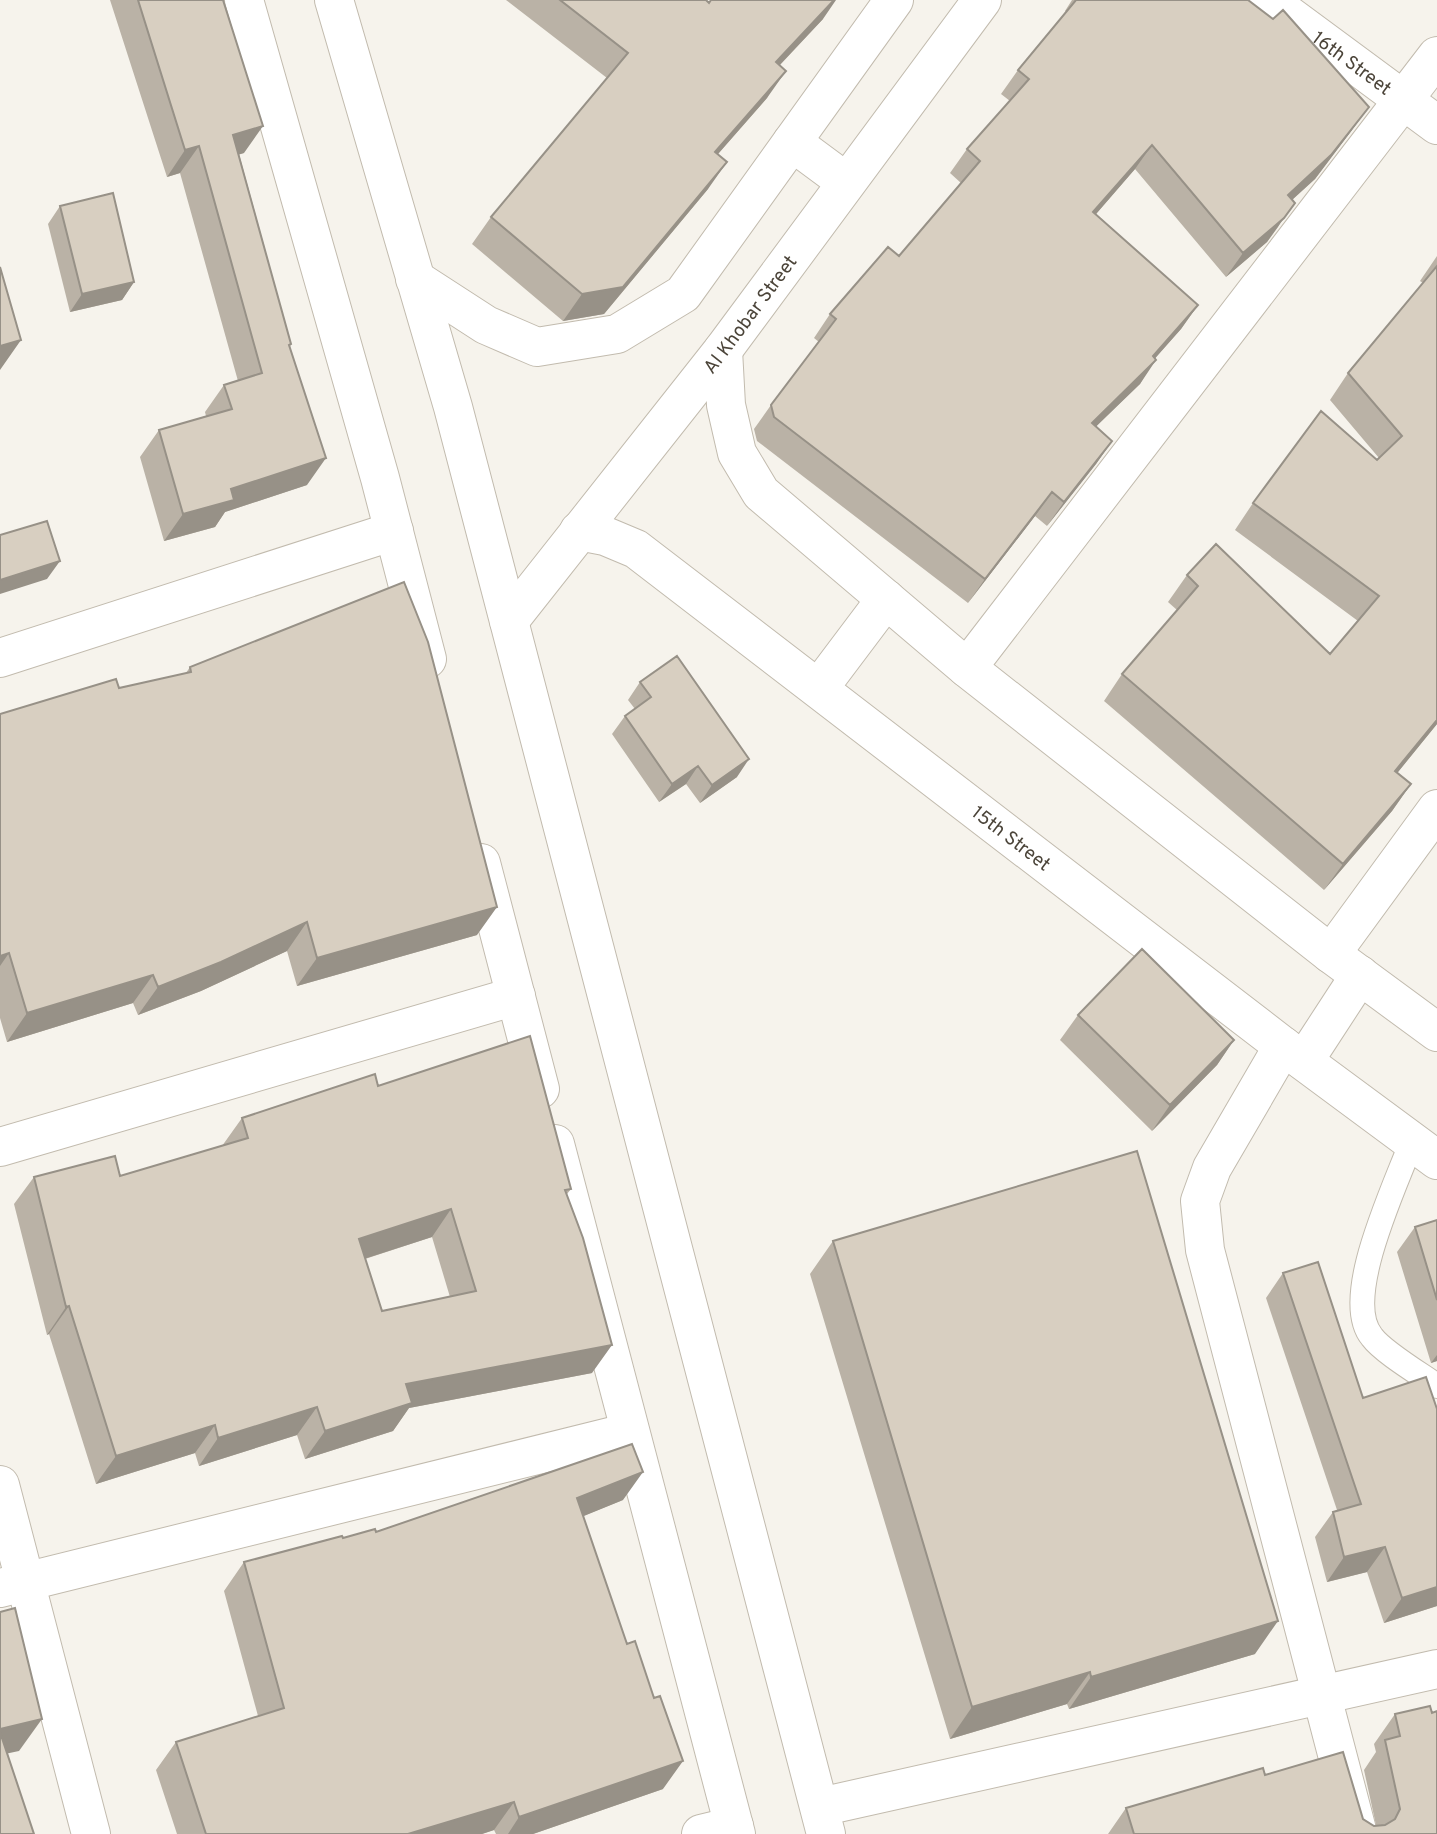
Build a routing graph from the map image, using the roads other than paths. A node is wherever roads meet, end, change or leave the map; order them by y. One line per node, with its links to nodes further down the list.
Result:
1 (244, 0): 13 (street)
2 (334, 0): 11 (street)
3 (894, 0): 9 (street)
4 (982, 0): 10 (street, Al Khobar Street)
5 (1268, 0): 7 (street, 16th Street)
6 (1437, 56): 7 (street)
7 (1403, 100): 8 (street, 16th Street); 18 (street)
8 (1437, 125)
9 (792, 142): 10 (street); 11 (street)
10 (846, 183): 12 (street, Al Khobar Street)
11 (415, 279): 16 (street)
12 (723, 349): 14 (street, Al Khobar Street); 15 (street)
13 (394, 531): 17 (street); 20 (street)
14 (579, 531): 16 (street, Al Khobar Street); 19 (street, 15th Street)
15 (886, 599): 18 (street); 19 (street)
16 (509, 621): 35 (street)
17 (0, 658)
18 (967, 668): 23 (street)
19 (819, 688): 26 (street, 15th Street)
20 (436, 690)
21 (1437, 808): 23 (street)
22 (471, 823): 24 (street)
23 (1345, 965): 25 (street); 26 (street)
24 (516, 996): 27 (street); 30 (street)
25 (1437, 1032)
26 (1293, 1053): 28 (street, 15th Street); 34 (street)
27 (0, 1147)
28 (1424, 1151): 29 (lane)
29 (1437, 1386)
30 (630, 1432): 32 (street); 36 (street)
31 (0, 1485): 32 (street)
32 (13, 1586): 37 (street)
33 (1437, 1669): 34 (street)
34 (1321, 1695): 35 (street); 38 (street)
35 (823, 1821)
36 (724, 1831)
37 (91, 1834)
38 (1358, 1834)

